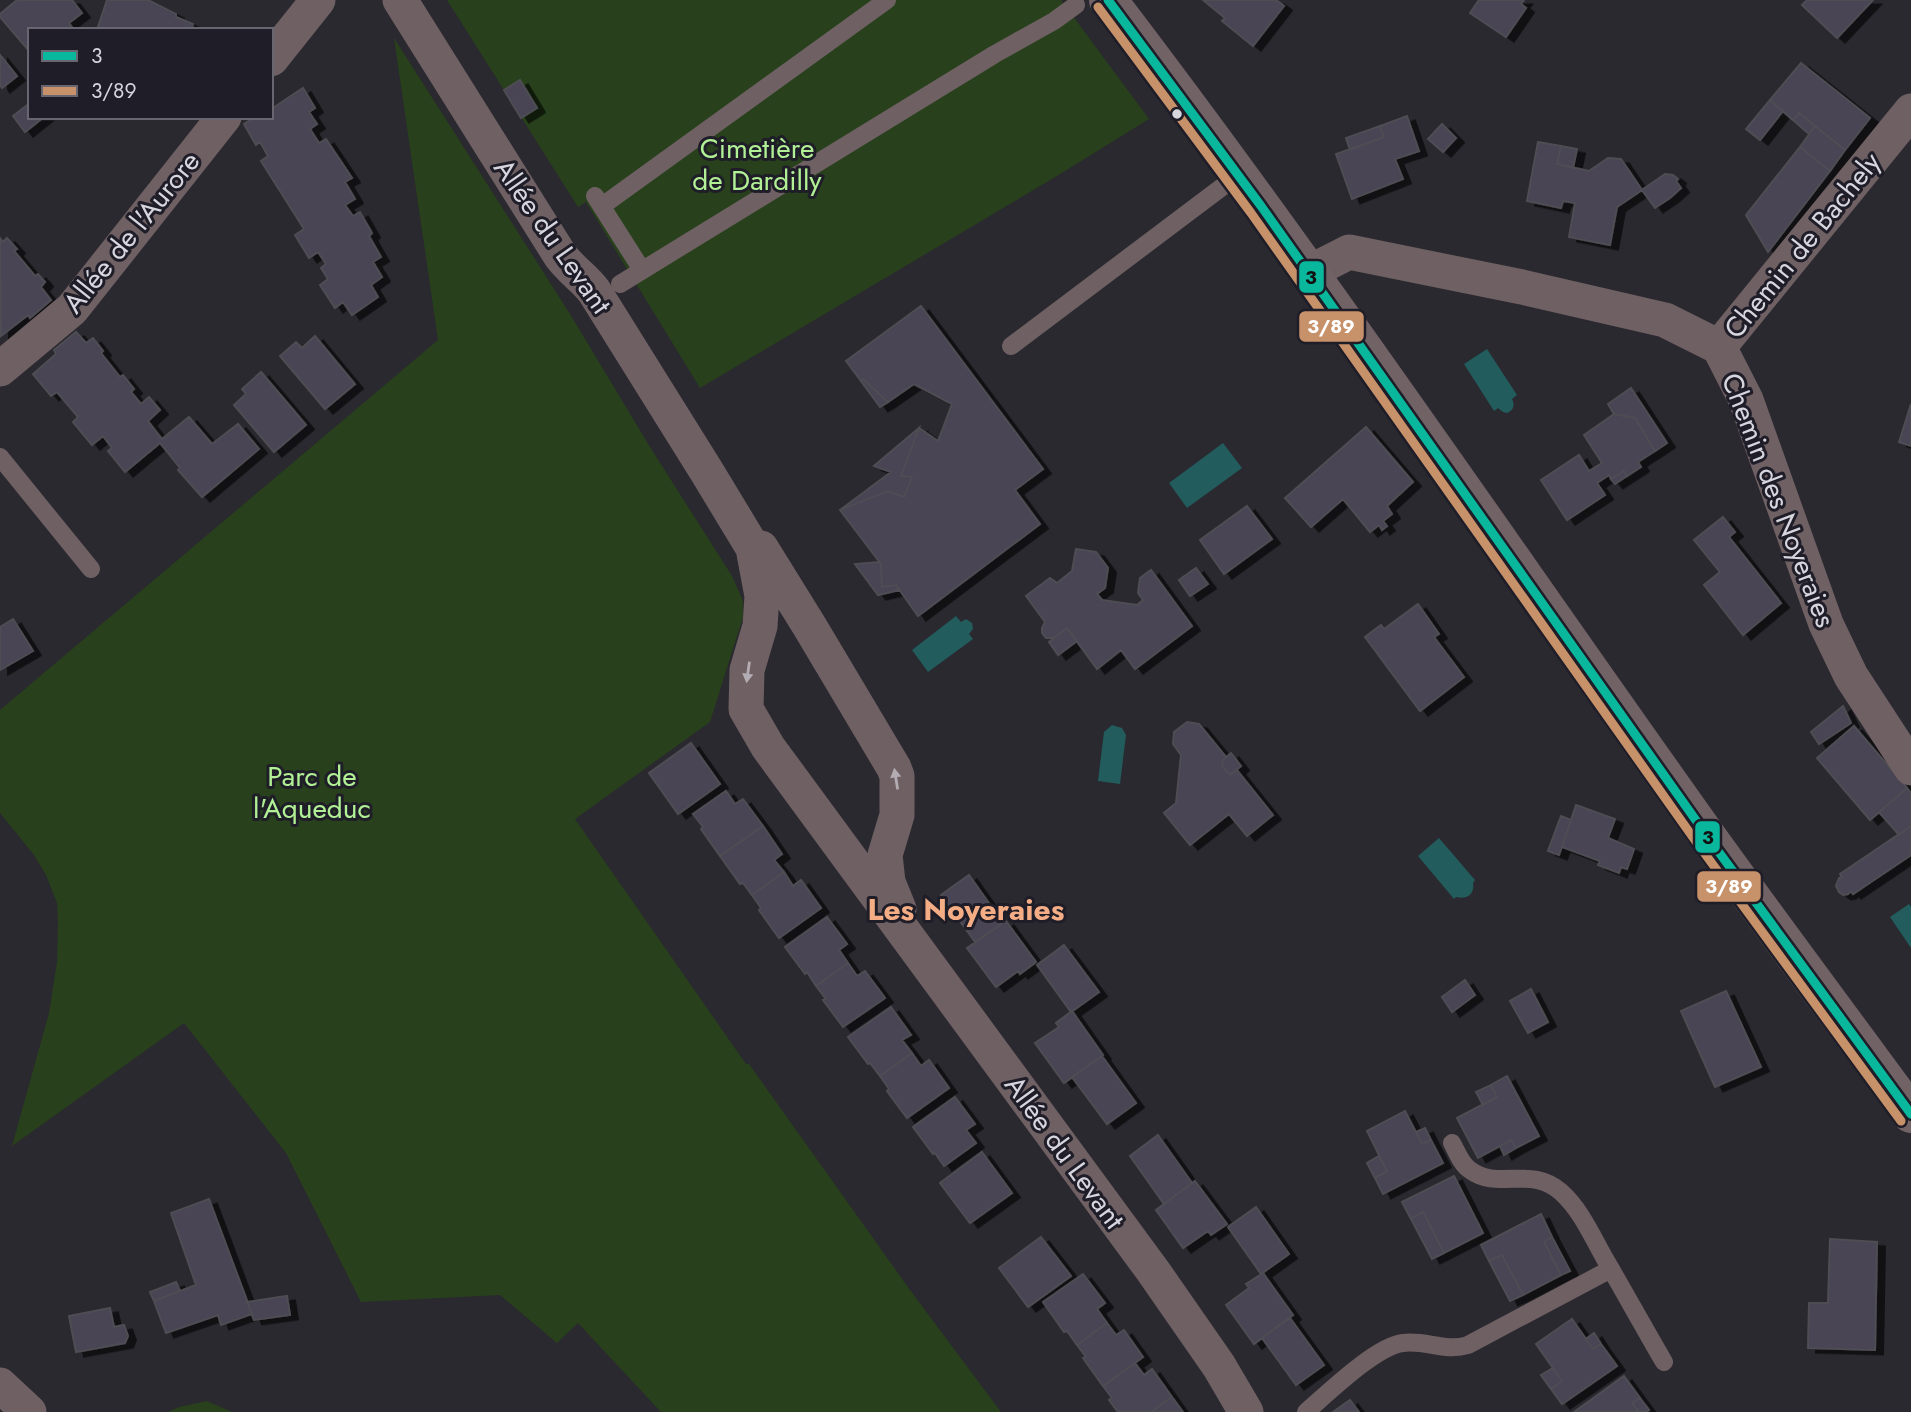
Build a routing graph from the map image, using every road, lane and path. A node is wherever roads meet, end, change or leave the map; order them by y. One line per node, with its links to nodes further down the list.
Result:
1 (318, 0): 5 (street)
2 (400, 0): 16 (street, Allée du Levant)
3 (887, 0): 9 (lane)
4 (1092, 3): 8 (street); 9 (lane)
5 (273, 56)
6 (1911, 111): 13 (street, Chemin de Bachely)
7 (222, 119): 14 (street, Allée de l'Aurore)
8 (1238, 175): 10 (street); 12 (lane)
9 (642, 270): 11 (lane)
10 (1308, 273): 13 (street, Chemin des Noyeraies); 24 (street)
11 (620, 284)
12 (1010, 346)
13 (1719, 347): 20 (street, Chemin des Noyeraies)
14 (0, 369)
15 (0, 457): 17 (lane)
16 (708, 472): 18 (street, Allée du Levant); 19 (street, Allée du Levant)
17 (91, 569)
18 (760, 626): 19 (street); 22 (street, Allée du Levant, one-way to 22)
19 (810, 627): 21 (street, Allée du Levant, one-way to 19)
20 (1911, 768)
21 (893, 830): 22 (street); 23 (street, Allée du Levant)
22 (836, 839): 23 (street, Allée du Levant)
23 (910, 938): 28 (street, Allée du Levant)
24 (1911, 1114)
25 (1452, 1143): 26 (lane)
26 (1611, 1269): 27 (lane); 33 (lane)
27 (1664, 1362)
28 (1219, 1366): 31 (street, Allée du Levant); 32 (street, Allée du Levant)
29 (0, 1385): 30 (street)
30 (29, 1412)
31 (1245, 1412)
32 (1263, 1412)
33 (1306, 1412)

